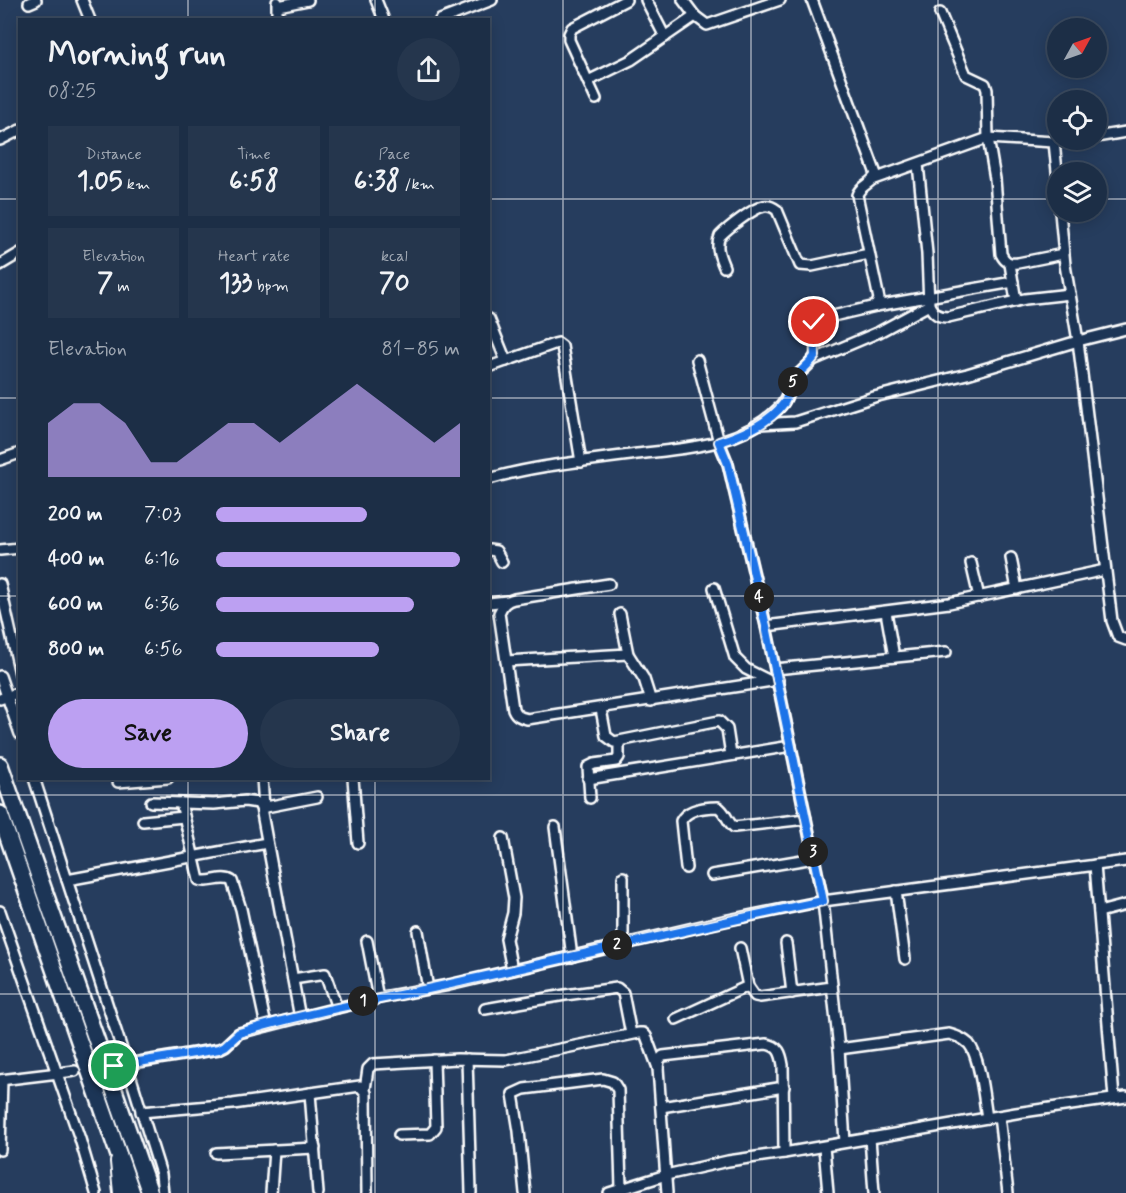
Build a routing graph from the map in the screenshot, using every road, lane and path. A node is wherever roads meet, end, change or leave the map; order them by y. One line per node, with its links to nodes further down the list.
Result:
1 (82, 0): 13 (street)
2 (308, 0): 10 (street)
3 (376, 0): 14 (street)
4 (492, 0): 15 (street)
5 (626, 0): 17 (street)
6 (646, 0): 16 (street)
7 (683, 0): 12 (street)
8 (780, 0): 12 (street)
9 (812, 0): 26 (street)
10 (277, 3)
11 (940, 13): 22 (street)
12 (695, 16): 16 (street)
13 (89, 18)
14 (383, 18)
15 (445, 18)
16 (665, 37): 17 (street)
17 (588, 81): 18 (street)
18 (596, 99)
19 (18, 131): 23 (street)
20 (1126, 132): 21 (street)
21 (1107, 135)
22 (988, 138): 24 (street); 25 (street); 31 (street)
23 (0, 140)
24 (1047, 142)
25 (918, 164): 26 (street); 36 (street)
26 (874, 179): 29 (street)
27 (1061, 222): 30 (street)
28 (18, 254): 32 (street)
29 (869, 254): 33 (street); 38 (street)
30 (1063, 254): 31 (street); 35 (street)
31 (1010, 264): 34 (street)
32 (0, 265)
33 (724, 267)
34 (1013, 282): 36 (street); 37 (street)
35 (1070, 294): 37 (street); 41 (street)
36 (928, 300): 37 (street); 38 (street); 43 (street)
37 (1016, 301)
38 (876, 306): 43 (street)
39 (490, 321): 44 (street)
40 (1126, 329): 41 (street)
41 (1078, 341): 46 (street); 58 (street)
42 (697, 360): 47 (street)
43 (813, 360): 46 (street)
44 (506, 361): 45 (street); 50 (street)
45 (490, 367)
46 (758, 424): 47 (street)
47 (719, 442): 50 (street); 68 (street)
48 (18, 454): 49 (street)
49 (0, 460)
50 (581, 462): 51 (street)
51 (490, 479)
52 (18, 548): 53 (street)
53 (0, 550)
54 (490, 550): 56 (street)
55 (1011, 558): 62 (street)
56 (502, 562)
57 (971, 563): 63 (street)
58 (1105, 570): 62 (street); 69 (street)
59 (0, 584): 74 (street)
60 (609, 584): 64 (street)
61 (714, 588): 77 (street)
62 (1017, 589): 63 (street)
63 (979, 597): 66 (street)
64 (508, 601): 65 (street); 73 (street)
65 (490, 603)
66 (886, 612): 68 (street); 72 (street)
67 (620, 614): 71 (street)
68 (766, 626): 75 (street)
69 (1126, 640)
70 (946, 652): 72 (street)
71 (628, 654): 73 (street); 79 (street)
72 (894, 657): 75 (street)
73 (506, 661): 80 (street)
74 (18, 665)
75 (775, 669): 77 (street)
76 (0, 676): 78 (street)
77 (774, 681): 79 (street); 83 (street)
78 (4, 698): 81 (street)
79 (651, 701): 80 (street)
80 (601, 709): 82 (street)
81 (18, 730)
82 (619, 742): 84 (street); 86 (street)
83 (791, 746): 84 (street); 99 (street)
84 (731, 755): 86 (street)
85 (0, 765): 168 (highway)
86 (588, 779): 93 (street)
87 (35, 780): 112 (street)
88 (143, 780): 91 (street)
89 (262, 780): 96 (street)
90 (353, 780): 104 (street)
91 (118, 782)
92 (317, 797): 96 (street)
93 (590, 798)
94 (151, 802): 95 (street)
95 (181, 803): 96 (street); 98 (street)
96 (263, 807): 103 (street)
97 (0, 814): 161 (highway)
98 (184, 817): 100 (street); 105 (street)
99 (806, 819): 106 (street); 109 (street)
100 (143, 821)
101 (555, 827): 125 (street)
102 (503, 838): 127 (street)
103 (267, 843): 105 (street); 128 (street)
104 (358, 843)
105 (193, 858): 112 (street); 138 (street)
106 (814, 858): 110 (street); 114 (street)
107 (1126, 861): 108 (street)
108 (1095, 865): 113 (street); 117 (street)
109 (686, 868)
110 (712, 875)
111 (623, 877): 123 (street)
112 (67, 880): 143 (street)
113 (896, 891): 114 (street); 126 (street)
114 (823, 901): 123 (street); 130 (street)
115 (1126, 905): 117 (street)
116 (0, 911): 120 (street)
117 (1099, 912): 153 (street)
118 (417, 931): 131 (street)
119 (367, 941): 133 (street)
120 (12, 943): 122 (street); 147 (street)
121 (786, 943): 132 (street)
122 (0, 944)
123 (623, 944): 125 (street)
124 (740, 948): 129 (street)
125 (572, 957): 127 (street)
126 (905, 959)
127 (512, 970): 131 (street)
128 (292, 979): 134 (street); 136 (street)
129 (748, 987): 132 (street); 137 (street)
130 (832, 987): 132 (street); 140 (street)
131 (428, 989): 133 (street)
132 (792, 993)
133 (378, 998): 134 (street)
134 (337, 1008): 136 (street)
135 (484, 1009): 139 (street)
136 (300, 1018): 138 (street)
137 (676, 1019)
138 (266, 1026): 143 (street)
139 (631, 1034): 141 (street); 145 (street)
140 (839, 1049): 157 (street); 160 (street)
141 (467, 1059): 142 (street); 180 (street)
142 (434, 1060): 150 (street); 158 (street)
143 (127, 1065): 144 (street); 155 (street)
144 (114, 1066)
145 (658, 1068): 149 (street); 154 (street)
146 (75, 1071): 147 (street)
147 (57, 1073): 148 (street); 171 (street)
148 (1, 1080): 164 (street)
149 (784, 1087): 154 (street); 167 (street)
150 (364, 1089): 151 (street); 179 (street)
151 (310, 1093): 155 (street); 163 (street)
152 (1126, 1097): 153 (street)
153 (1114, 1098): 156 (street)
154 (661, 1107): 169 (street)
155 (141, 1112): 176 (street)
156 (999, 1116): 157 (street); 186 (street)
157 (987, 1118): 159 (street)
158 (399, 1135)
159 (870, 1138): 160 (street); 185 (street)
160 (845, 1142): 162 (street)
161 (117, 1145): 172 (main road); 173 (highway)
162 (824, 1147): 167 (street); 184 (street)
163 (315, 1148): 165 (street); 178 (street)
164 (0, 1149)
165 (274, 1150): 166 (street); 177 (street)
166 (216, 1153)
167 (784, 1153): 169 (street)
168 (144, 1175): 174 (highway); 175 (main road)
169 (666, 1175): 170 (street); 183 (street)
170 (621, 1188): 181 (street); 182 (street)
171 (96, 1193)
172 (121, 1193)
173 (132, 1193)
174 (150, 1193)
175 (155, 1193)
176 (163, 1193)
177 (271, 1193)
178 (318, 1193)
179 (367, 1193)
180 (471, 1193)
181 (525, 1193)
182 (609, 1193)
183 (667, 1193)
184 (828, 1193)
185 (874, 1193)
186 (1008, 1193)

